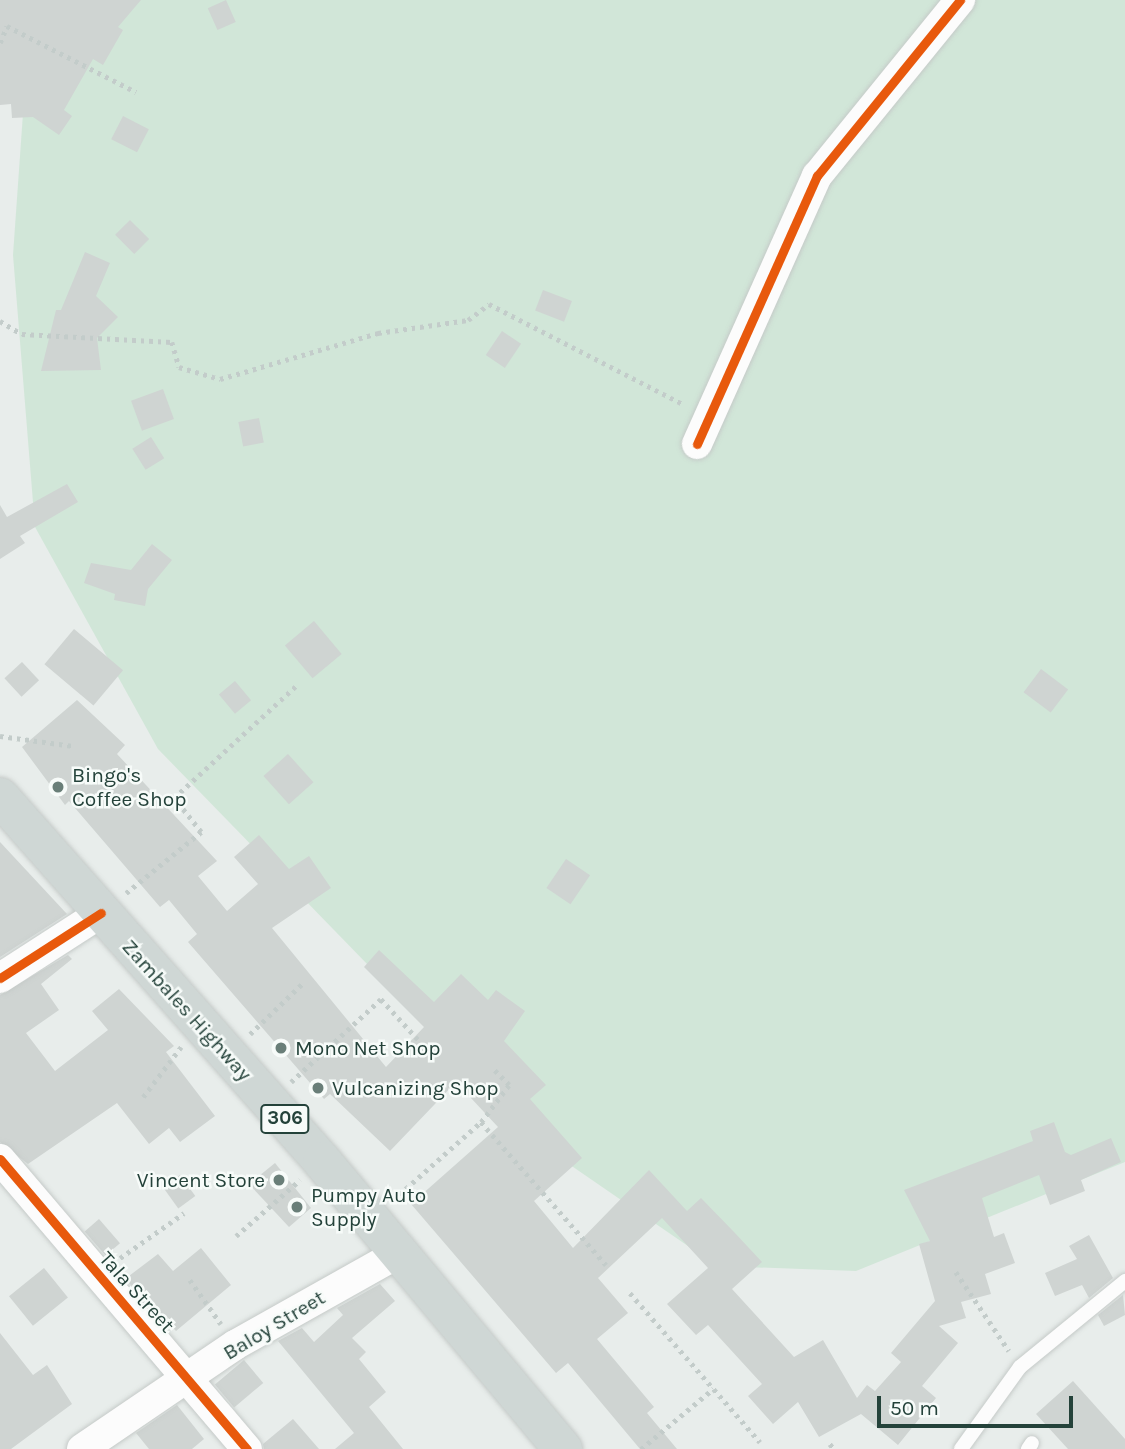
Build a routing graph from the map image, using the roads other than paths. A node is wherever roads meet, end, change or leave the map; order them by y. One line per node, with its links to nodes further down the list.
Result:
1 (960, 0): 2 (street)
2 (696, 444)
3 (0, 797): 4 (main road, Zambales Highway / 306)
4 (101, 913): 5 (street); 7 (main road, Zambales Highway / 306)
5 (0, 978)
6 (0, 1159): 9 (street, Tala Street)
7 (400, 1253): 9 (street, Baloy Street); 12 (main road, Zambales Highway / 306)
8 (1125, 1282): 13 (lane)
9 (191, 1380): 10 (street, Baloy Street); 11 (street, Tala Street)
10 (82, 1449)
11 (247, 1449)
12 (563, 1449)
13 (961, 1449)

